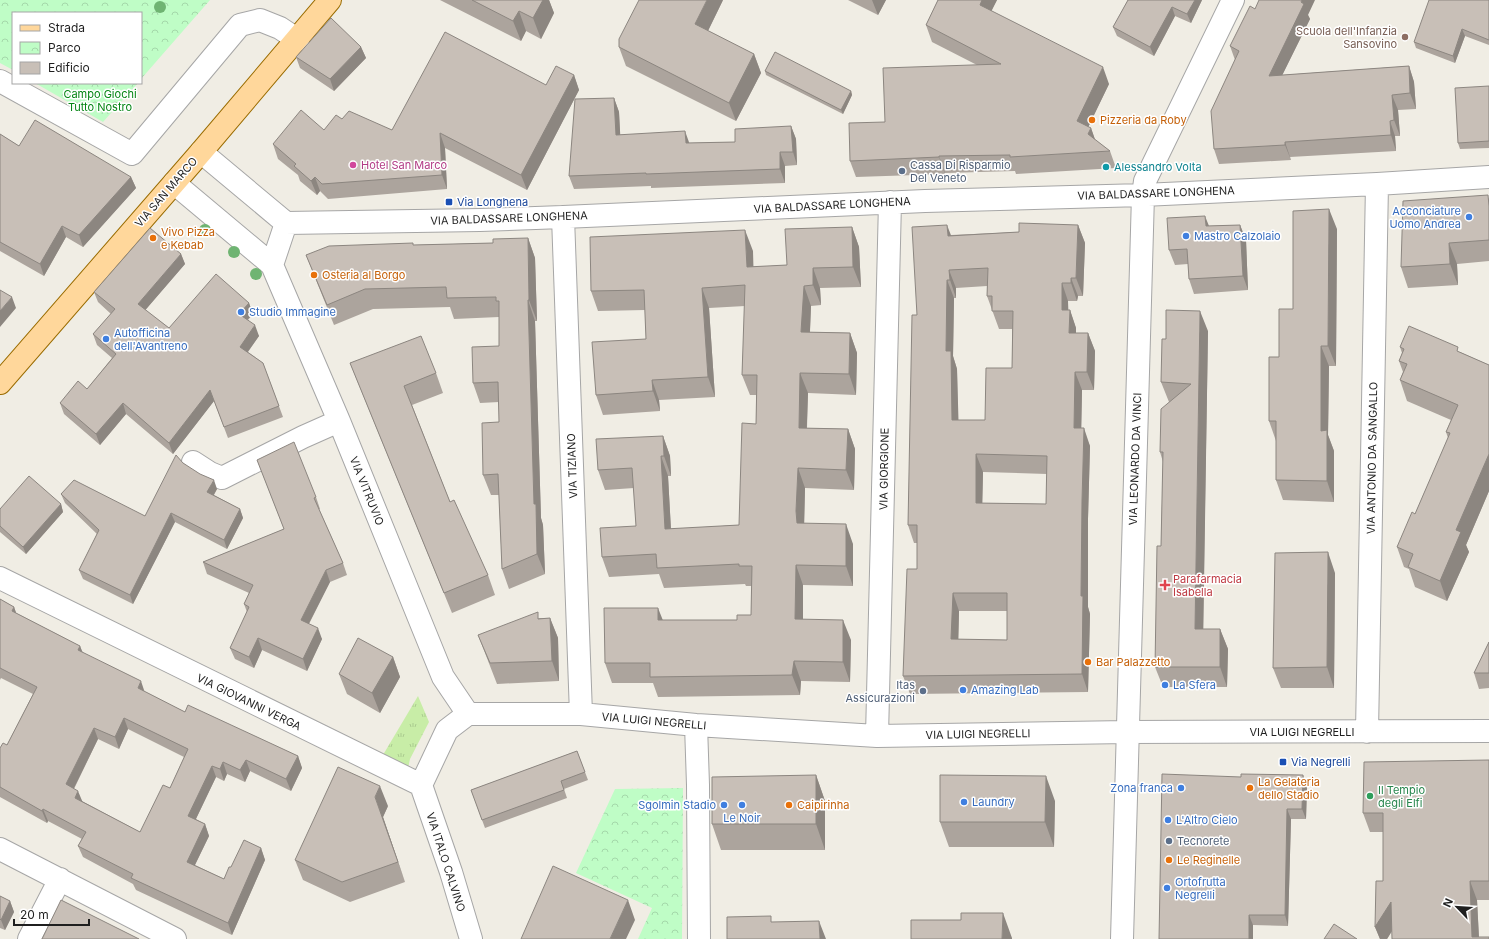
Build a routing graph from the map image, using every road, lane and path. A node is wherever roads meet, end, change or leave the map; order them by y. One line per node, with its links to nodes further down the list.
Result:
1 (330, 0): 3 (main road, VIA SAN MARCO)
2 (1234, 0): 9 (street, VIA LEONARDO DA VINCI)
3 (298, 40): 4 (street); 5 (main road, VIA SAN MARCO)
4 (0, 81)
5 (201, 152): 7 (main road, VIA SAN MARCO); 12 (street)
6 (1489, 177): 8 (street, VIA BALDASSARE LONGHENA)
7 (174, 183): 13 (street, VIA VITRUVIO); 14 (main road, VIA SAN MARCO)
8 (1377, 184): 9 (street, VIA BALDASSARE LONGHENA); 23 (street, VIA ANTONIO DA SANGALLO)
9 (1143, 195): 10 (street, VIA BALDASSARE LONGHENA); 22 (street, VIA LEONARDO DA VINCI)
10 (890, 202): 11 (street, VIA BALDASSARE LONGHENA); 24 (street, VIA GIORGIONE)
11 (563, 217): 12 (street, VIA BALDASSARE LONGHENA); 19 (street, VIA TIZIANO)
12 (286, 223): 13 (street)
13 (272, 265): 15 (street, VIA VITRUVIO)
14 (0, 383)
15 (339, 421): 16 (street); 18 (street, VIA VITRUVIO)
16 (193, 462)
17 (0, 578): 25 (street, VIA GIOVANNI VERGA)
18 (468, 714): 19 (street, VIA LUIGI NEGRELLI); 25 (street)
19 (581, 714): 20 (street, VIA LUIGI NEGRELLI)
20 (696, 725): 24 (street, VIA LUIGI NEGRELLI); 31 (street)
21 (1489, 731): 23 (street, VIA LUIGI NEGRELLI)
22 (1126, 732): 23 (street, VIA LUIGI NEGRELLI); 24 (street, VIA LUIGI NEGRELLI); 32 (street, VIA LEONARDO DA VINCI)
23 (1367, 732)
24 (878, 736)
25 (421, 785): 30 (street, VIA ITALO CALVINO)
26 (0, 849): 27 (street)
27 (60, 879): 28 (street); 29 (street)
28 (29, 939)
29 (174, 939)
30 (471, 939)
31 (699, 939)
32 (1122, 939)

